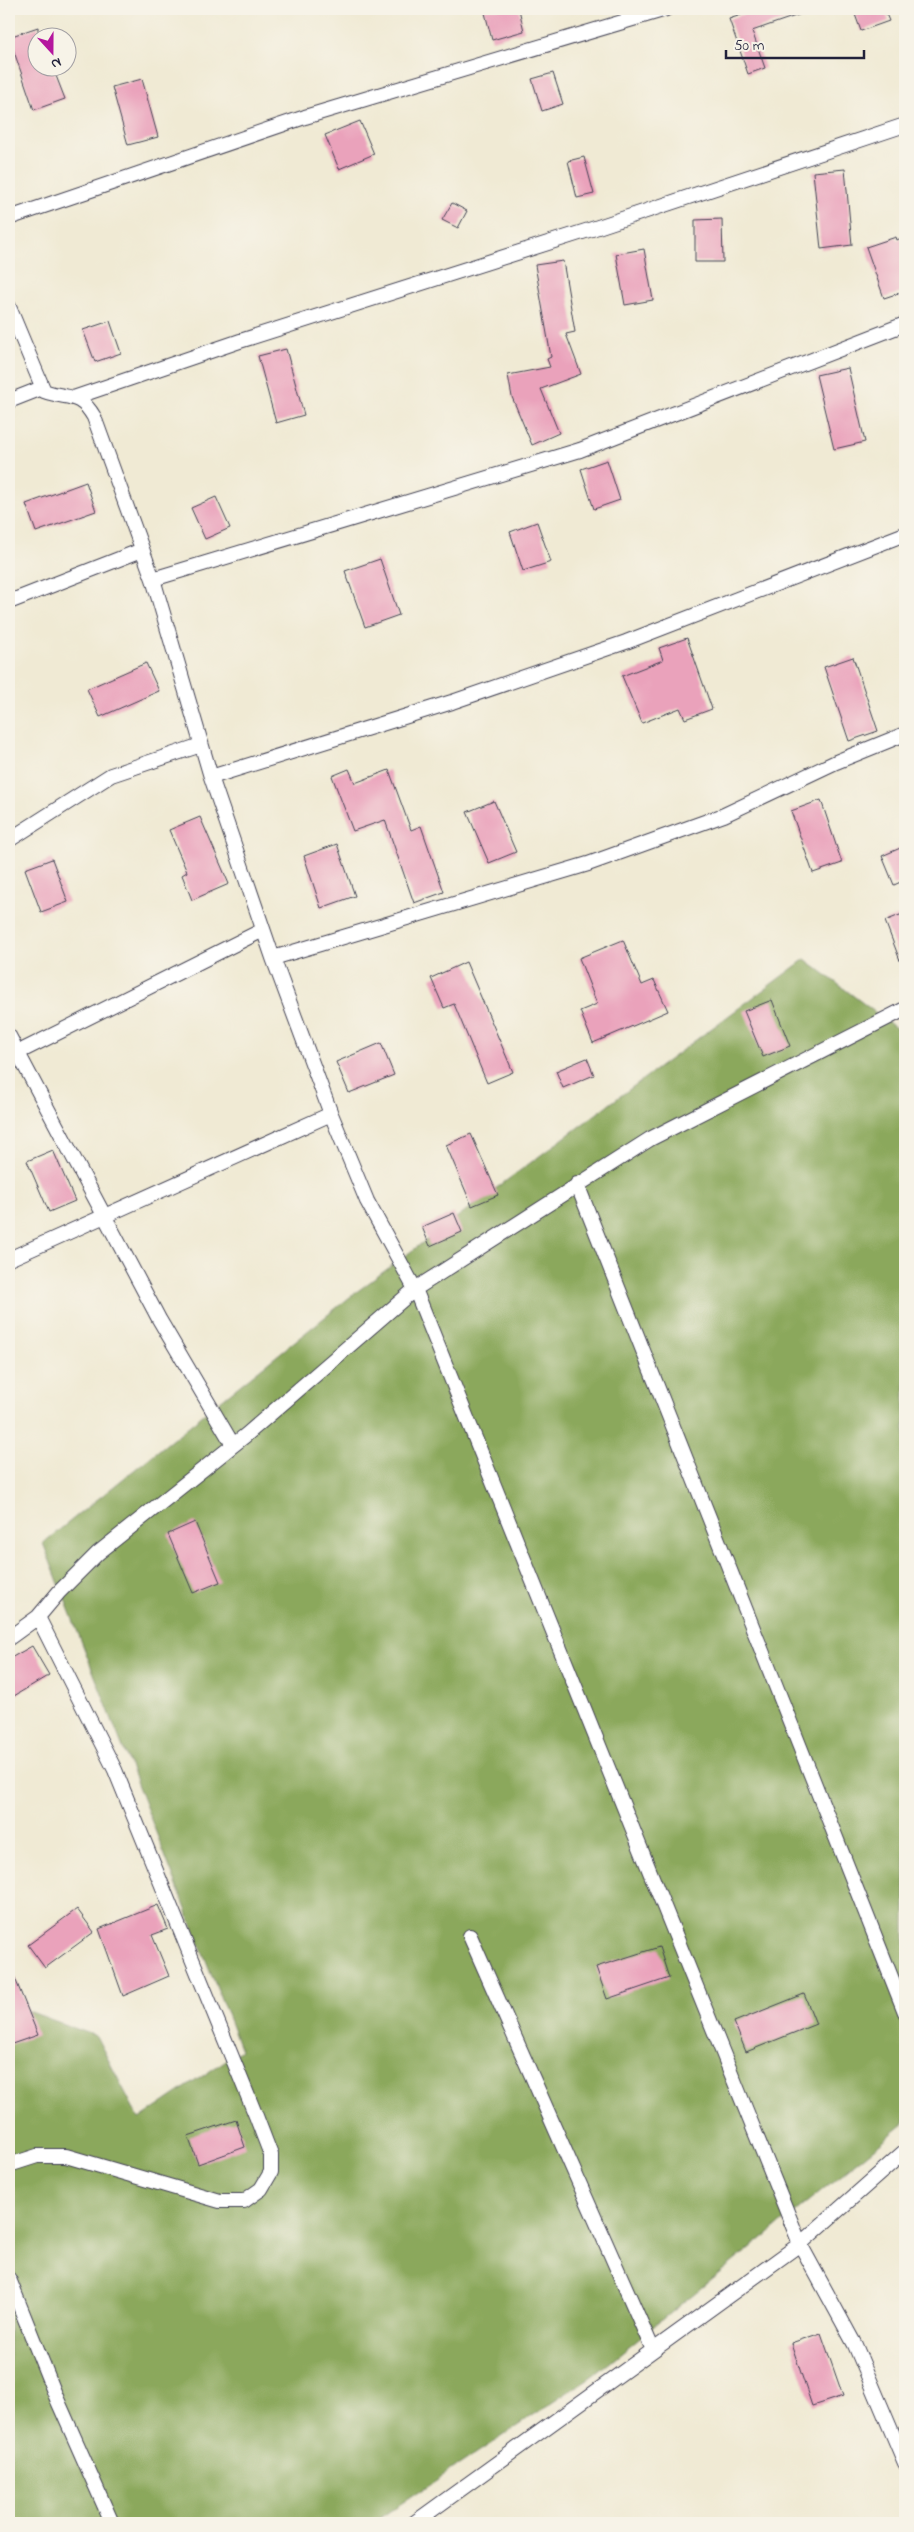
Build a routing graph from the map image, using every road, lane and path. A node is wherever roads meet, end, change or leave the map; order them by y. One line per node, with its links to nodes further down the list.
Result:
1 (666, 9): 3 (street)
2 (905, 125): 7 (street)
3 (9, 218)
4 (9, 307): 6 (street)
5 (905, 324): 11 (street)
6 (42, 388): 7 (street); 8 (street)
7 (76, 397): 10 (street)
8 (9, 401)
9 (905, 534): 15 (street)
10 (142, 550): 11 (street); 12 (street)
11 (153, 579): 14 (street)
12 (9, 602)
13 (905, 734): 18 (street)
14 (201, 745): 15 (street); 16 (street)
15 (211, 777): 17 (street)
16 (9, 840)
17 (263, 930): 18 (street); 21 (street)
18 (273, 958): 22 (street)
19 (905, 1009): 23 (street)
20 (9, 1036): 21 (street)
21 (13, 1055): 24 (street)
22 (331, 1114): 24 (street); 26 (street)
23 (577, 1184): 26 (street); 31 (street)
24 (103, 1216): 25 (street); 27 (street)
25 (9, 1259)
26 (415, 1289): 27 (street); 34 (street)
27 (234, 1446): 28 (street)
28 (38, 1617): 29 (street); 33 (street)
29 (9, 1638)
30 (470, 1936): 36 (street)
31 (905, 2012)
32 (905, 2151): 34 (street)
33 (9, 2165)
34 (800, 2244): 36 (street); 37 (street)
35 (9, 2279): 39 (street)
36 (653, 2350): 38 (street)
37 (905, 2463)
38 (421, 2521)
39 (112, 2523)

